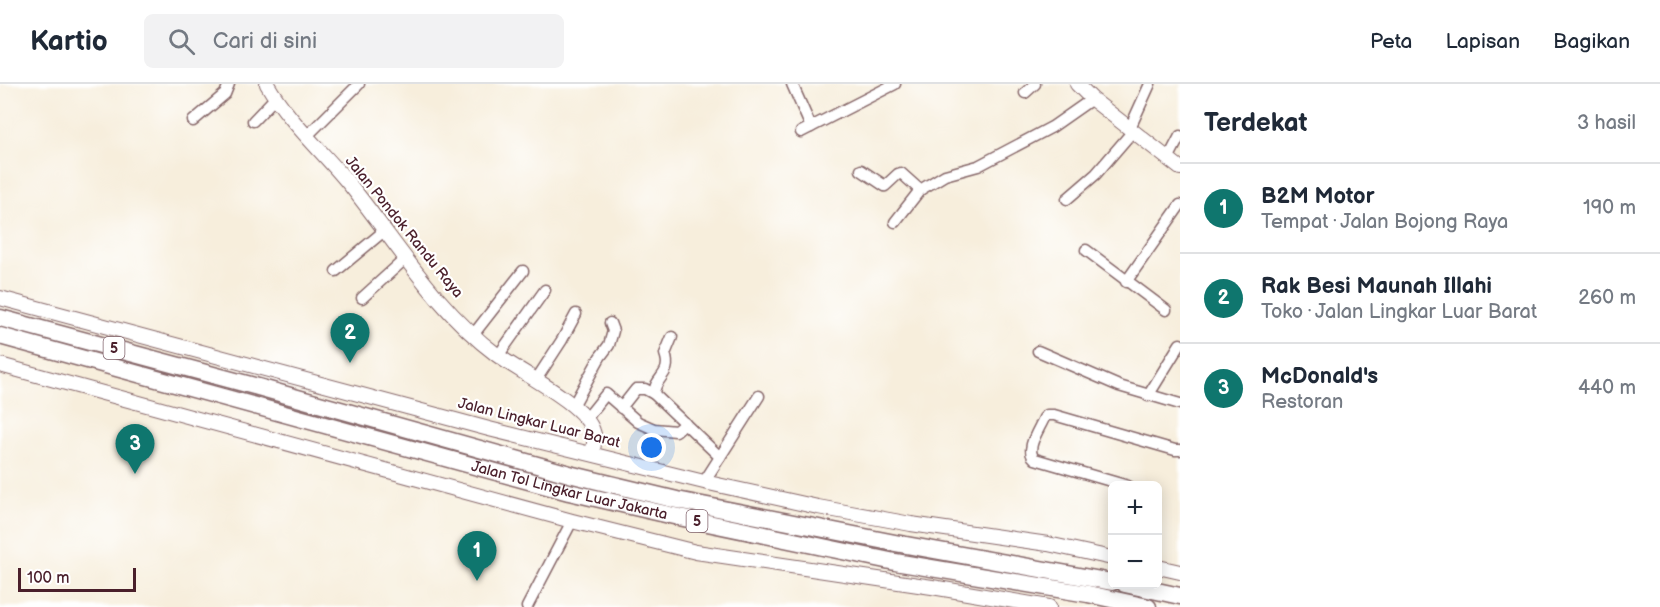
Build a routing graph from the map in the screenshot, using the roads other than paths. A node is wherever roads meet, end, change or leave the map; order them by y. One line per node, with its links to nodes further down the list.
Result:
1 (229, 84): 12 (street)
2 (267, 84): 10 (main road, Jalan Pondok Randu Raya)
3 (358, 84): 16 (street)
4 (792, 84): 5 (street)
5 (895, 84)
6 (1035, 84): 9 (street)
7 (1077, 84): 11 (main road)
8 (1150, 84): 14 (street)
9 (1025, 93)
10 (275, 98): 13 (street); 16 (main road, Jalan Pondok Randu Raya)
11 (1092, 99): 14 (main road); 20 (street)
12 (193, 121)
13 (253, 121)
14 (1131, 130): 17 (main road); 21 (street)
15 (1180, 136): 17 (street)
16 (306, 137): 24 (main road, Jalan Pondok Randu Raya)
17 (1168, 159): 18 (main road)
18 (1180, 168)
19 (861, 170): 20 (street)
20 (920, 190): 23 (street)
21 (1067, 199)
22 (1180, 205): 29 (street)
23 (895, 222)
24 (384, 231): 26 (main road, Jalan Pondok Randu Raya); 27 (street)
25 (1086, 250): 29 (street)
26 (405, 259): 32 (street); 37 (main road, Jalan Pondok Randu Raya)
27 (336, 271)
28 (523, 271): 37 (street)
29 (1126, 282): 33 (street)
30 (545, 290): 42 (street)
31 (0, 298): 55 (main road, Jalan Lingkar Luar Barat)
32 (362, 298)
33 (1166, 310)
34 (576, 314): 45 (street)
35 (0, 318): 63 (highway, Jalan Tol Lingkar Luar Jakarta / 5)
36 (610, 323): 50 (street)
37 (473, 335): 42 (main road, Jalan Pondok Randu Raya)
38 (0, 336): 68 (highway, Jalan Tol Lingkar Luar Jakarta / 5)
39 (672, 337): 46 (street)
40 (1180, 344): 43 (street)
41 (1038, 351): 48 (street)
42 (498, 356): 45 (main road, Jalan Pondok Randu Raya)
43 (1177, 357): 48 (street)
44 (0, 364): 59 (main road)
45 (536, 380): 50 (main road, Jalan Pondok Randu Raya)
46 (654, 394): 51 (street); 53 (street)
47 (759, 396): 56 (street)
48 (1148, 396): 49 (street)
49 (1180, 404)
50 (573, 406): 52 (main road, Jalan Pondok Randu Raya)
51 (621, 408): 52 (street); 53 (street)
52 (586, 419): 55 (main road)
53 (686, 423): 56 (street)
54 (1180, 450): 57 (street)
55 (592, 453): 58 (main road, Jalan Lingkar Luar Barat)
56 (720, 457): 58 (street)
57 (1111, 481)
58 (704, 482): 60 (main road, Jalan Lingkar Luar Barat)
59 (572, 521): 66 (street); 67 (main road)
60 (1108, 557)
61 (1162, 568): 62 (main road)
62 (1180, 572)
63 (1108, 581)
64 (1145, 589): 65 (highway)
65 (1180, 596)
66 (527, 607)
67 (1049, 607)
68 (1148, 607)

